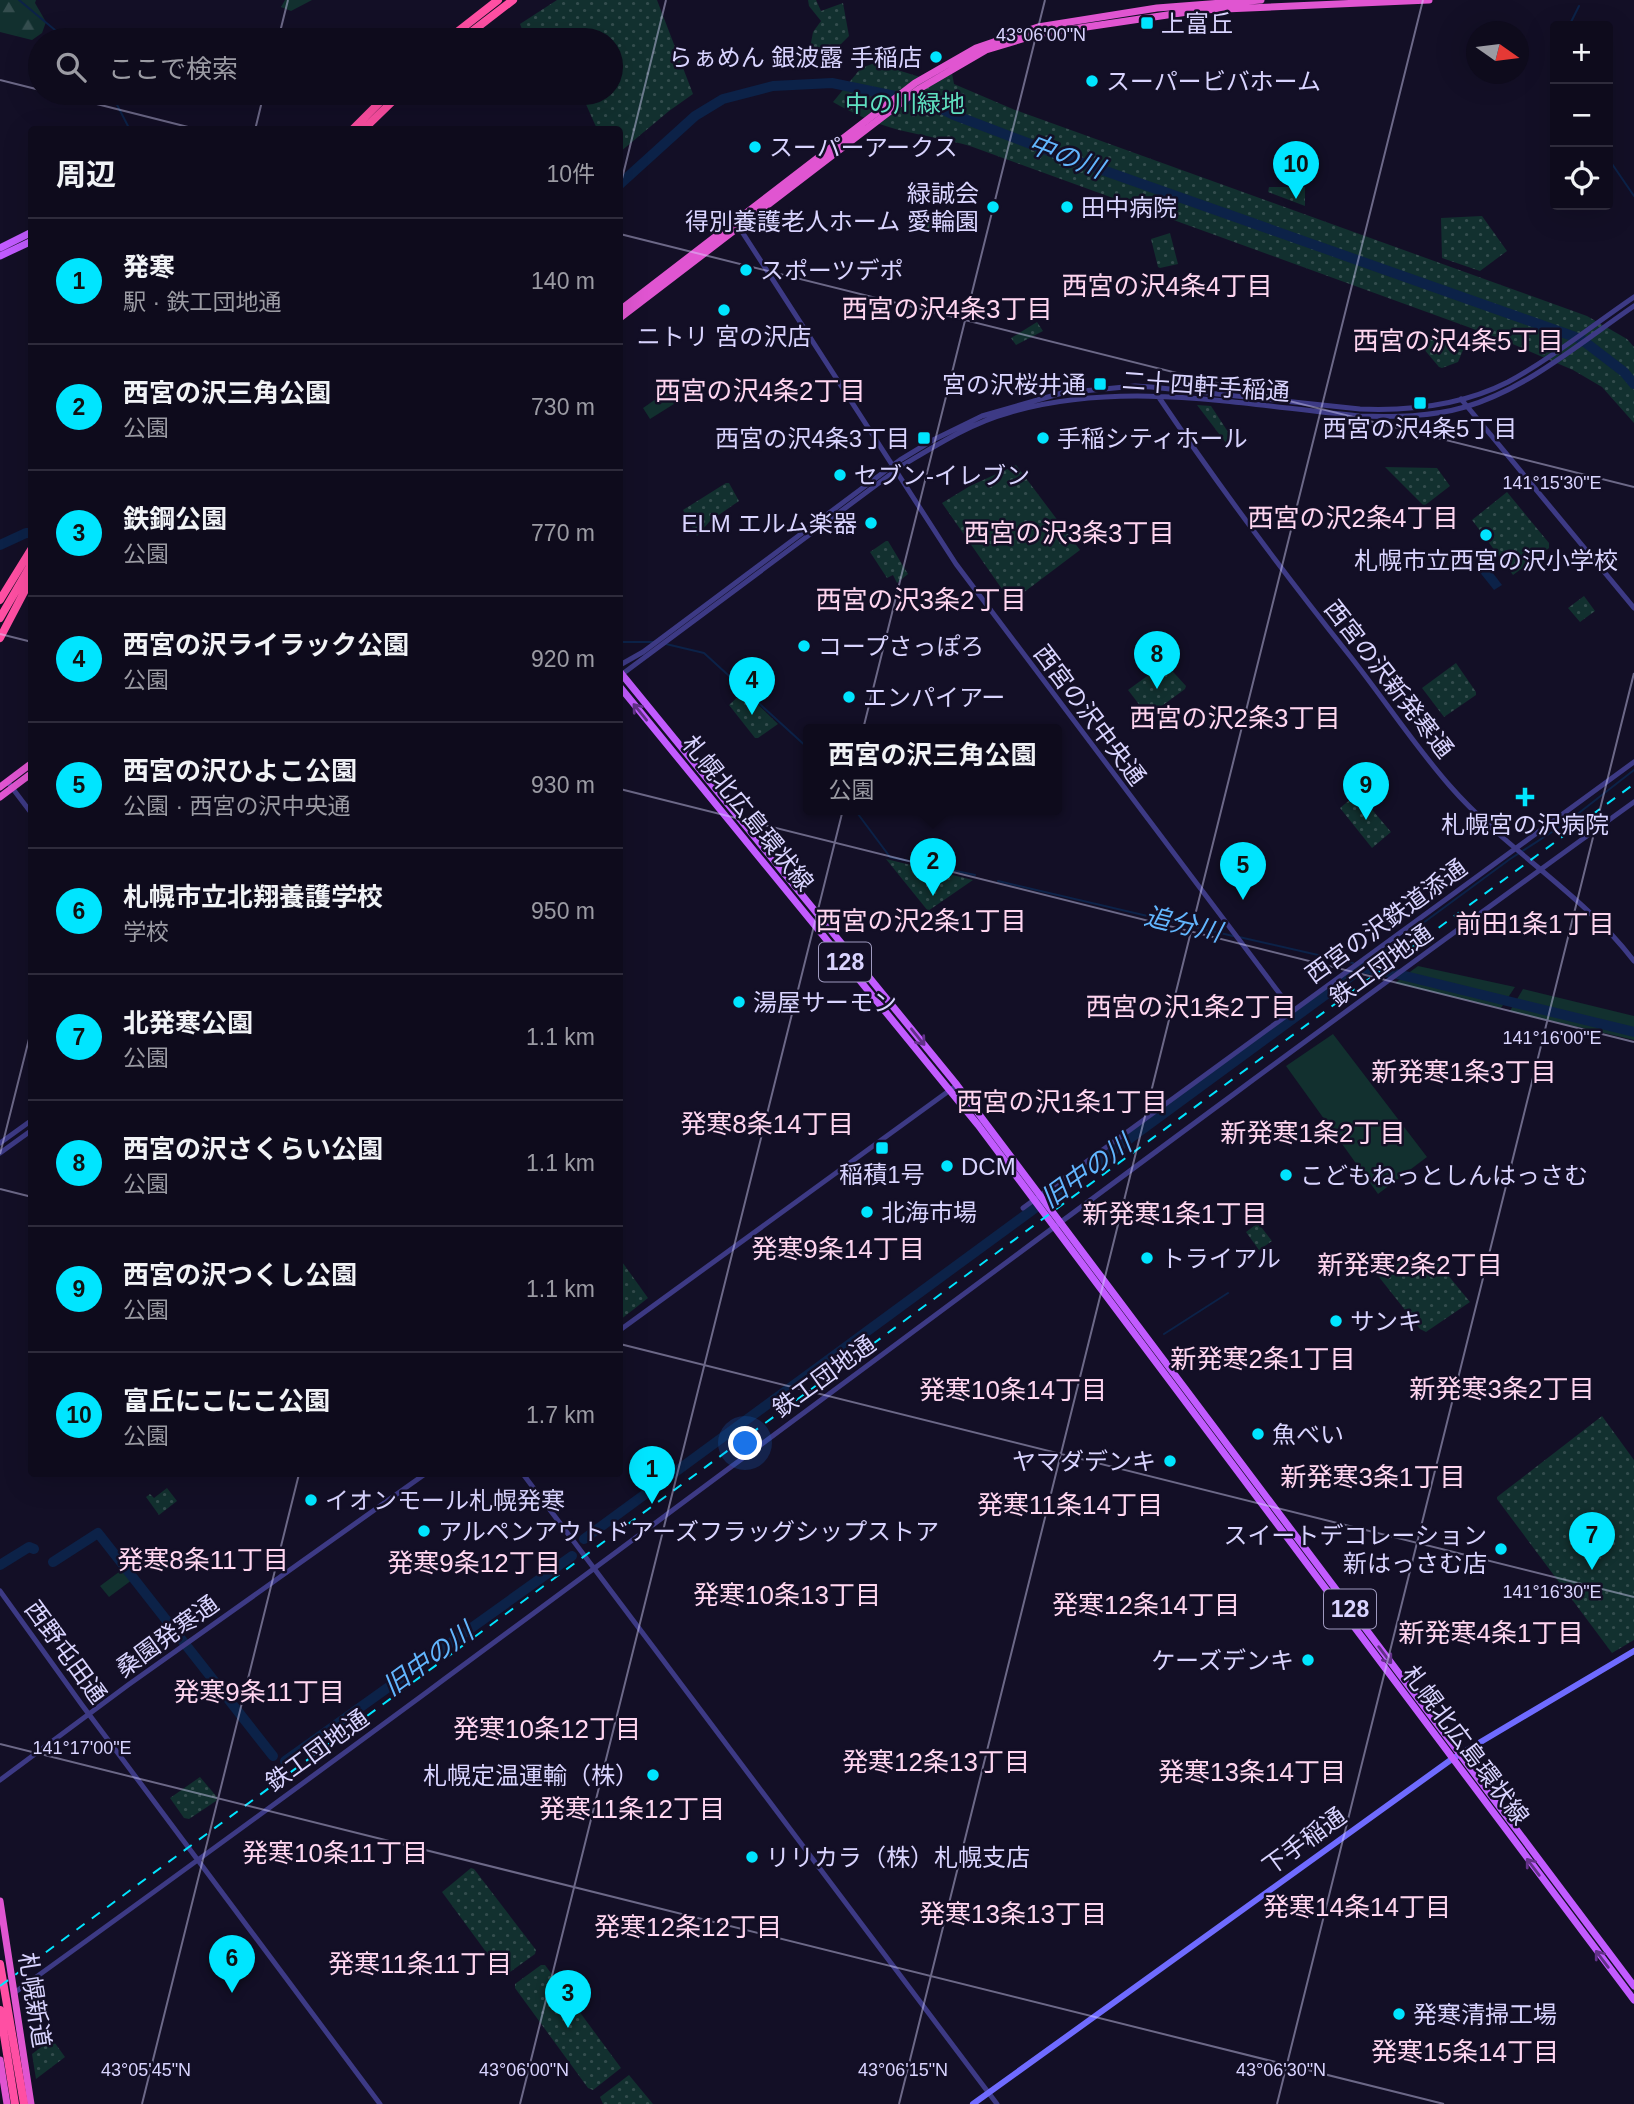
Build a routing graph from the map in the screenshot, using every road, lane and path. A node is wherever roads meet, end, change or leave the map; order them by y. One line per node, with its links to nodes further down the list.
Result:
1 (498, 0): 5 (highway)
2 (513, 0): 6 (highway)
3 (1261, 0): 7 (highway)
4 (1429, 0): 7 (highway)
5 (462, 28)
6 (477, 28)
7 (917, 86): 12 (highway)
8 (377, 105): 10 (highway)
9 (389, 105): 11 (highway)
10 (356, 126)
11 (367, 126)
12 (737, 223): 19 (highway); 20 (highway); 25 (street, 西宮の沢中央通)
13 (28, 234): 15 (main road)
14 (28, 243): 16 (main road)
15 (0, 248)
16 (0, 256)
17 (1634, 297): 23 (street, 二十四軒手稲通)
18 (1634, 306): 24 (street, 二十四軒手稲通)
19 (623, 308)
20 (623, 316)
21 (1151, 387): 22 (street, 西宮の沢新発寒通); 23 (street, 二十四軒手稲通); 25 (street, 二十四軒手稲通)
22 (1158, 395): 24 (street, 二十四軒手稲通); 25 (street, 二十四軒手稲通); 45 (street, 西宮の沢新発寒通)
23 (1461, 399): 24 (street)
24 (1466, 407): 30 (street)
25 (894, 469): 33 (street, 二十四軒手稲通); 34 (street, 二十四軒手稲通); 46 (street, 西宮の沢中央通)
26 (28, 554): 29 (highway)
27 (28, 570): 31 (highway)
28 (28, 586): 32 (highway)
29 (0, 598)
30 (1634, 608)
31 (0, 618)
32 (0, 638)
33 (623, 663)
34 (623, 673)
35 (623, 679): 47 (main road, 札幌北広島環状線 / 128, one-way to 47)
36 (623, 691): 47 (main road, 札幌北広島環状線 / 128, one-way to 36)
37 (1634, 762): 46 (street, 西宮の沢鉄道添通)
38 (28, 767): 40 (highway)
39 (28, 775): 40 (highway)
40 (10, 784): 41 (highway); 42 (highway); 44 (street)
41 (0, 787)
42 (0, 797)
43 (1634, 803): 57 (street, 鉄工団地通)
44 (28, 809)
45 (1634, 961)
46 (1292, 1010): 52 (street, 西宮の沢鉄道添通)
47 (954, 1087): 53 (street); 54 (main road, 札幌北広島環状線 / 128)
48 (28, 1123): 50 (street)
49 (28, 1133): 51 (street)
50 (0, 1143)
51 (0, 1153)
52 (1023, 1209)
53 (623, 1328)
54 (1160, 1363): 61 (main road, 札幌北広島環状線 / 128, one-way to 61); 62 (main road, 札幌北広島環状線 / 128)
55 (421, 1477): 60 (street, 桑園発寒通)
56 (525, 1477): 57 (street)
57 (592, 1568): 68 (street, 鉄工団地通); 71 (street)
58 (0, 1591): 60 (street, 西野屯田通)
59 (1634, 1651): 61 (main road, 下手稲通)
60 (90, 1715): 63 (street, 桑園発寒通); 76 (street, 西野屯田通)
61 (1460, 1754): 62 (main road, 下手稲通); 66 (main road, 札幌北広島環状線 / 128)
62 (1452, 1759): 67 (main road, 札幌北広島環状線 / 128, one-way to 62); 71 (main road, 下手稲通)
63 (0, 1780)
64 (0, 1901): 75 (highway, 札幌新道)
65 (0, 1964): 74 (highway)
66 (1634, 1986)
67 (1634, 2000)
68 (0, 2003)
69 (0, 2010): 73 (highway)
70 (0, 2060): 72 (highway, 札幌新道)
71 (989, 2093): 77 (main road, 下手稲通); 78 (street)
72 (7, 2104)
73 (15, 2104)
74 (24, 2104)
75 (31, 2104)
76 (380, 2104)
77 (974, 2104)
78 (997, 2104)

